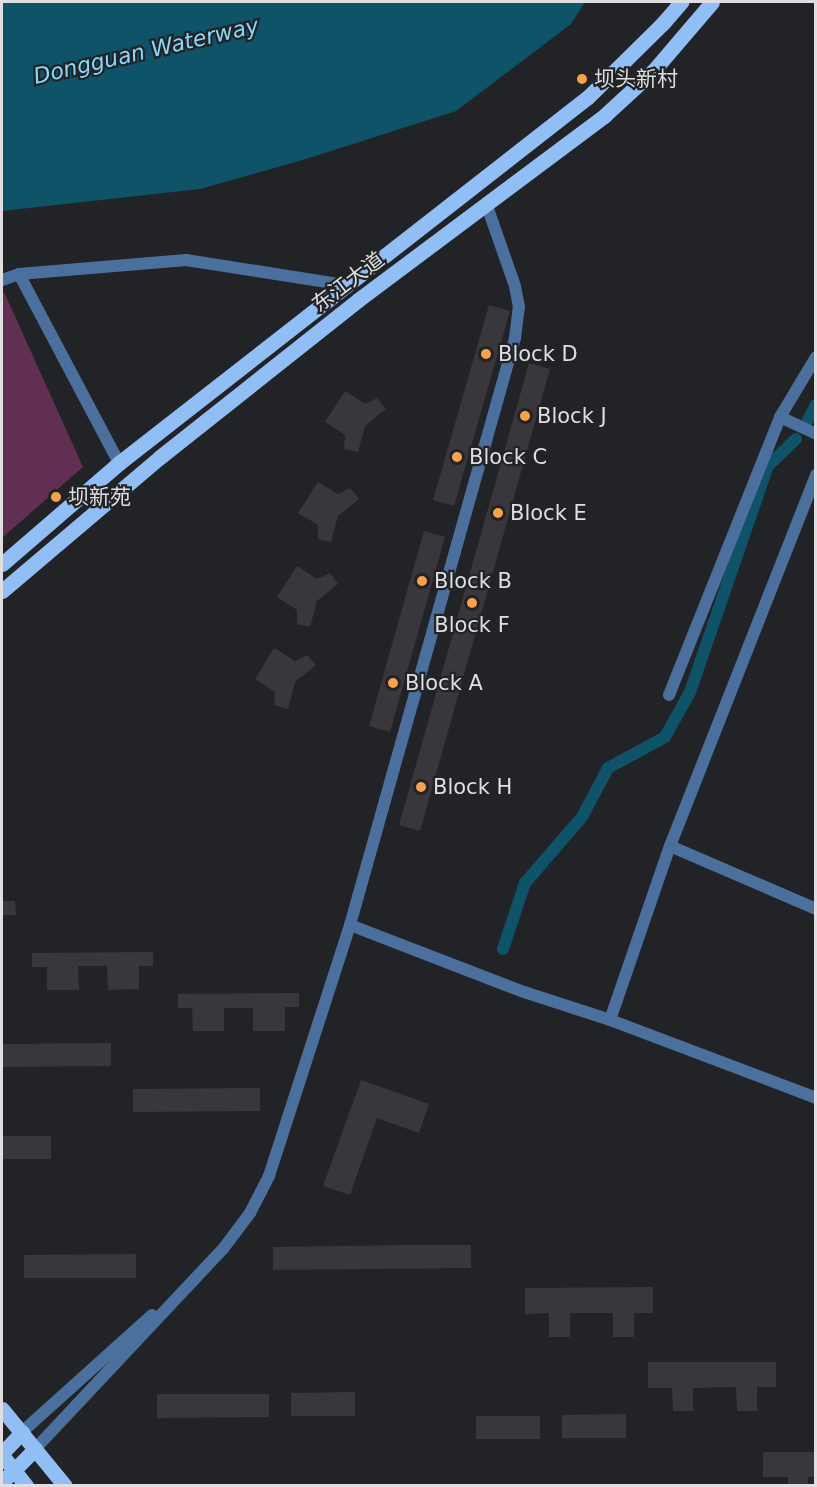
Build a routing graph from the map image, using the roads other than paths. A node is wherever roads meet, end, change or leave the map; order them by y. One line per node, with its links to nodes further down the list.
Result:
1 (681, 2): 6 (main road, 东江大道)
2 (712, 2): 3 (main road, 东江大道)
3 (487, 206): 13 (main road, 东江大道); 17 (street)
4 (19, 274): 5 (street); 6 (street); 10 (street)
5 (2, 280)
6 (346, 285): 10 (main road, 东江大道)
7 (816, 357): 8 (street)
8 (780, 417): 9 (street); 14 (street)
9 (816, 434)
10 (119, 463): 12 (main road, 东江大道)
11 (816, 475): 15 (street)
12 (2, 564)
13 (2, 591)
14 (669, 695)
15 (670, 846): 16 (street); 18 (street)
16 (816, 909)
17 (350, 925): 18 (street); 20 (street)
18 (610, 1020): 19 (street)
19 (816, 1098)
20 (224, 1249): 22 (street); 23 (street)
21 (2, 1409): 22 (main road)
22 (22, 1432): 23 (main road); 24 (main road)
23 (35, 1449): 25 (main road); 28 (main road)
24 (2, 1454): 25 (main road)
25 (14, 1471): 26 (main road); 27 (main road)
26 (2, 1482)
27 (27, 1485)
28 (65, 1485)

